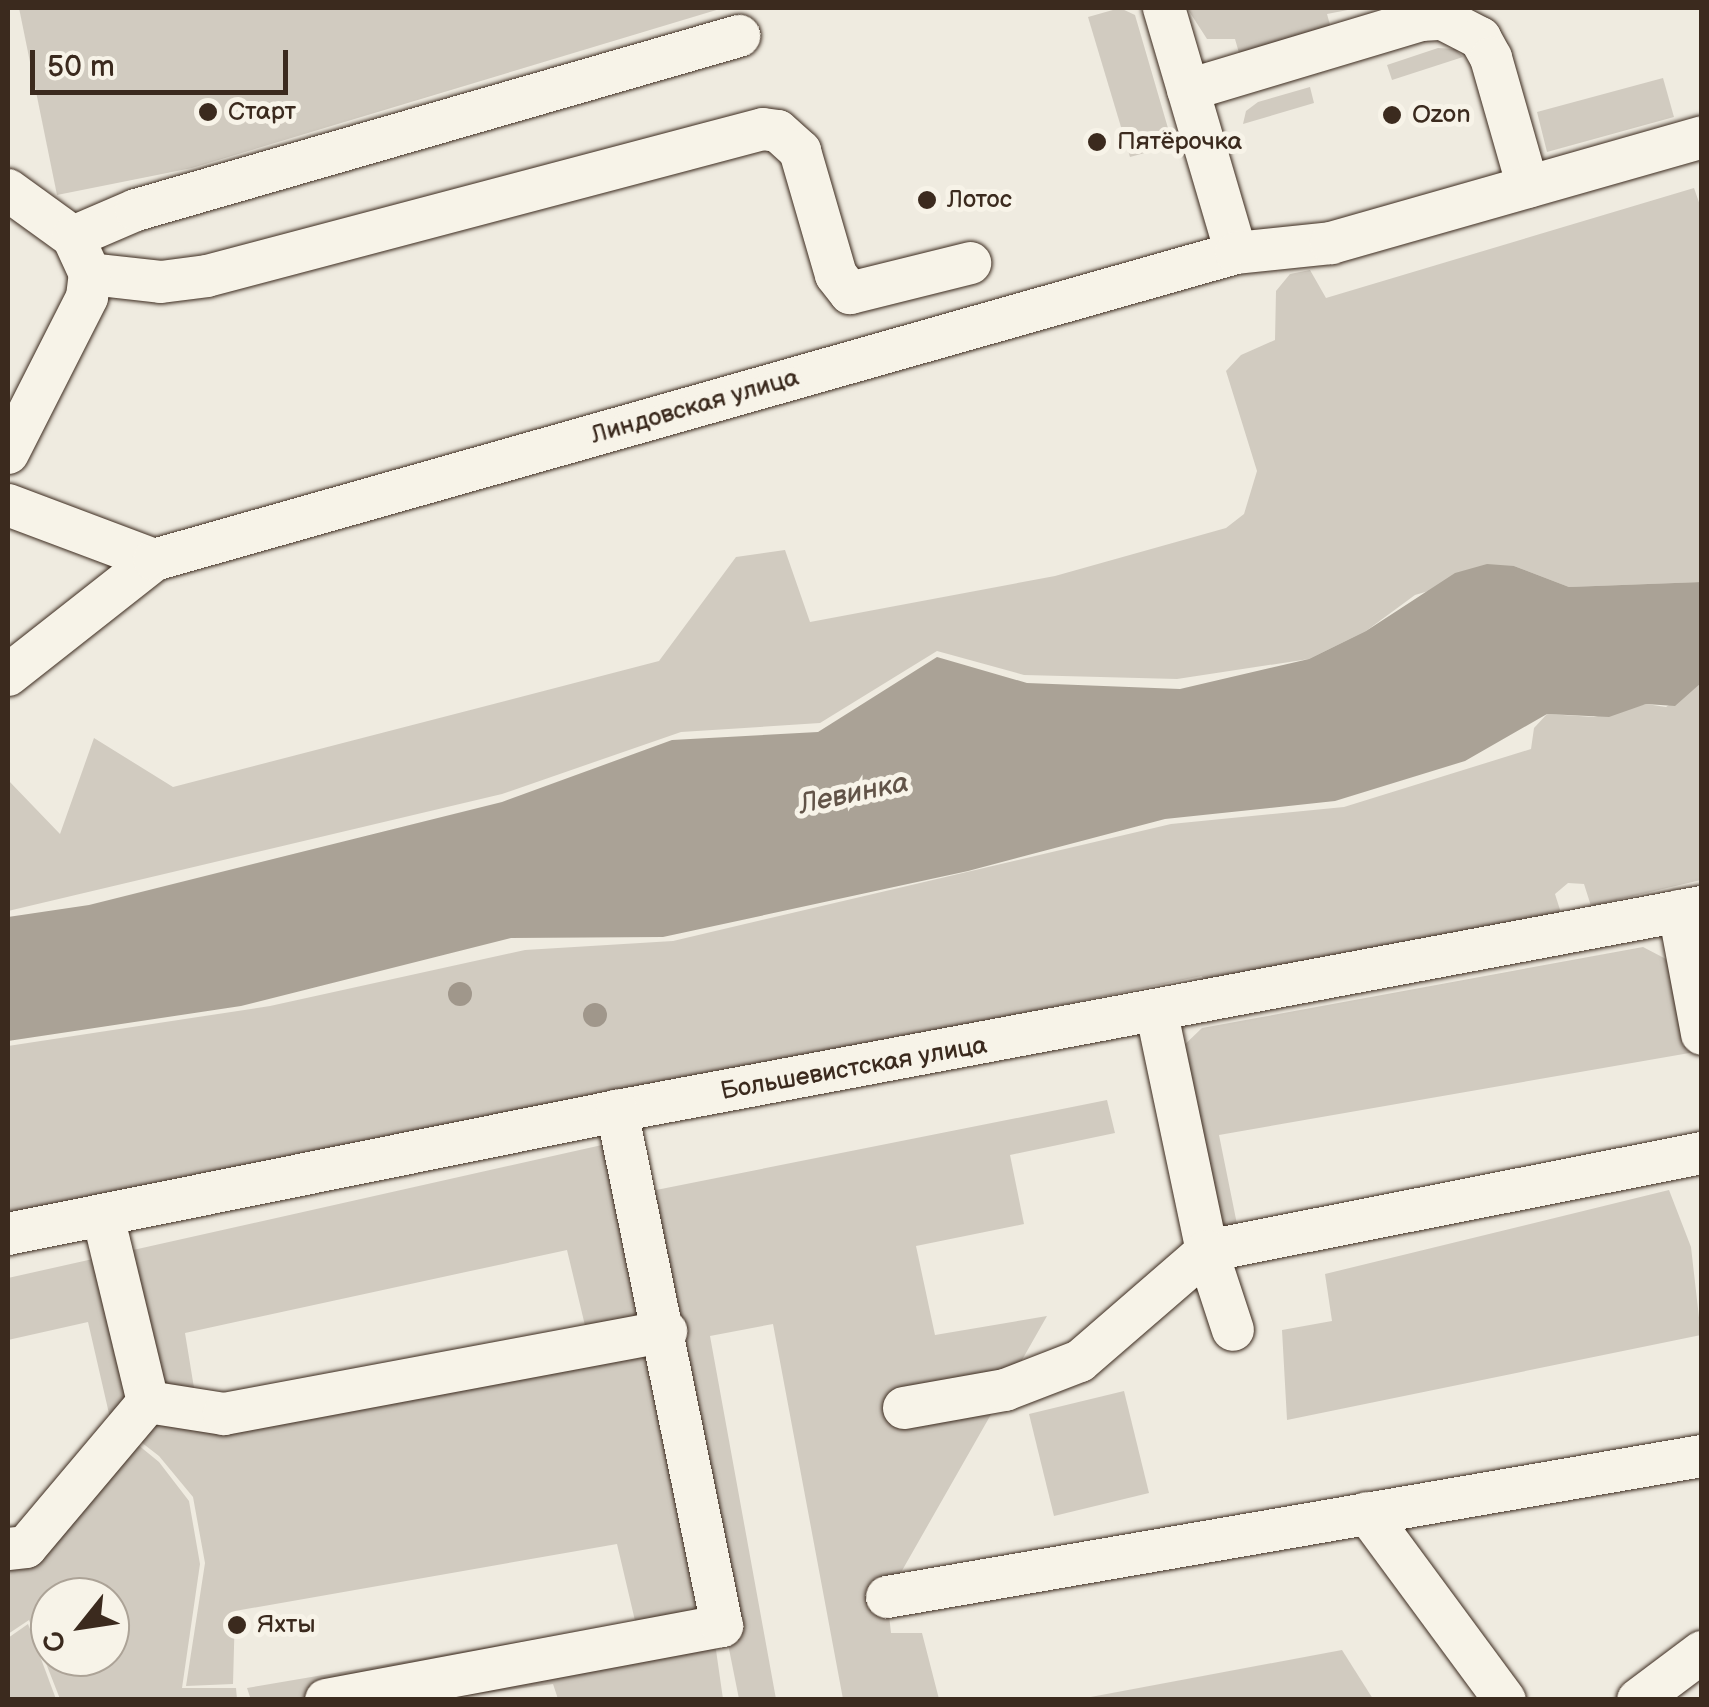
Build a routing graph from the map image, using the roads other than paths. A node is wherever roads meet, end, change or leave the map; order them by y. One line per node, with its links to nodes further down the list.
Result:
1 (1164, 8): 3 (street)
2 (739, 36): 8 (street)
3 (1188, 90): 5 (street); 7 (street)
4 (1702, 137): 5 (street, Линдовская улица)
5 (1528, 187): 7 (street, Линдовская улица)
6 (8, 190): 8 (street)
7 (1236, 253): 12 (street, Линдовская улица)
8 (81, 256): 9 (street); 10 (street)
9 (970, 262)
10 (8, 453)
11 (8, 505): 12 (street)
12 (154, 560): 13 (street, Линдовская улица)
13 (8, 676)
14 (1690, 909): 15 (street, Большевистская улица); 16 (street)
15 (1157, 1014): 17 (street, Большевистская улица); 21 (street)
16 (1702, 1034)
17 (617, 1111): 19 (street, Большевистская улица); 23 (street)
18 (1702, 1154): 21 (street)
19 (103, 1216): 20 (street, Большевистская улица); 24 (street)
20 (8, 1234)
21 (1207, 1251): 22 (street); 25 (street)
22 (1233, 1330)
23 (666, 1332): 24 (street); 31 (street)
24 (148, 1402): 28 (street)
25 (904, 1408)
26 (1702, 1456): 27 (street)
27 (1367, 1514): 29 (street); 32 (street)
28 (8, 1550)
29 (887, 1596)
30 (1702, 1652): 33 (street)
31 (326, 1700)
32 (1506, 1700)
33 (1638, 1700)

